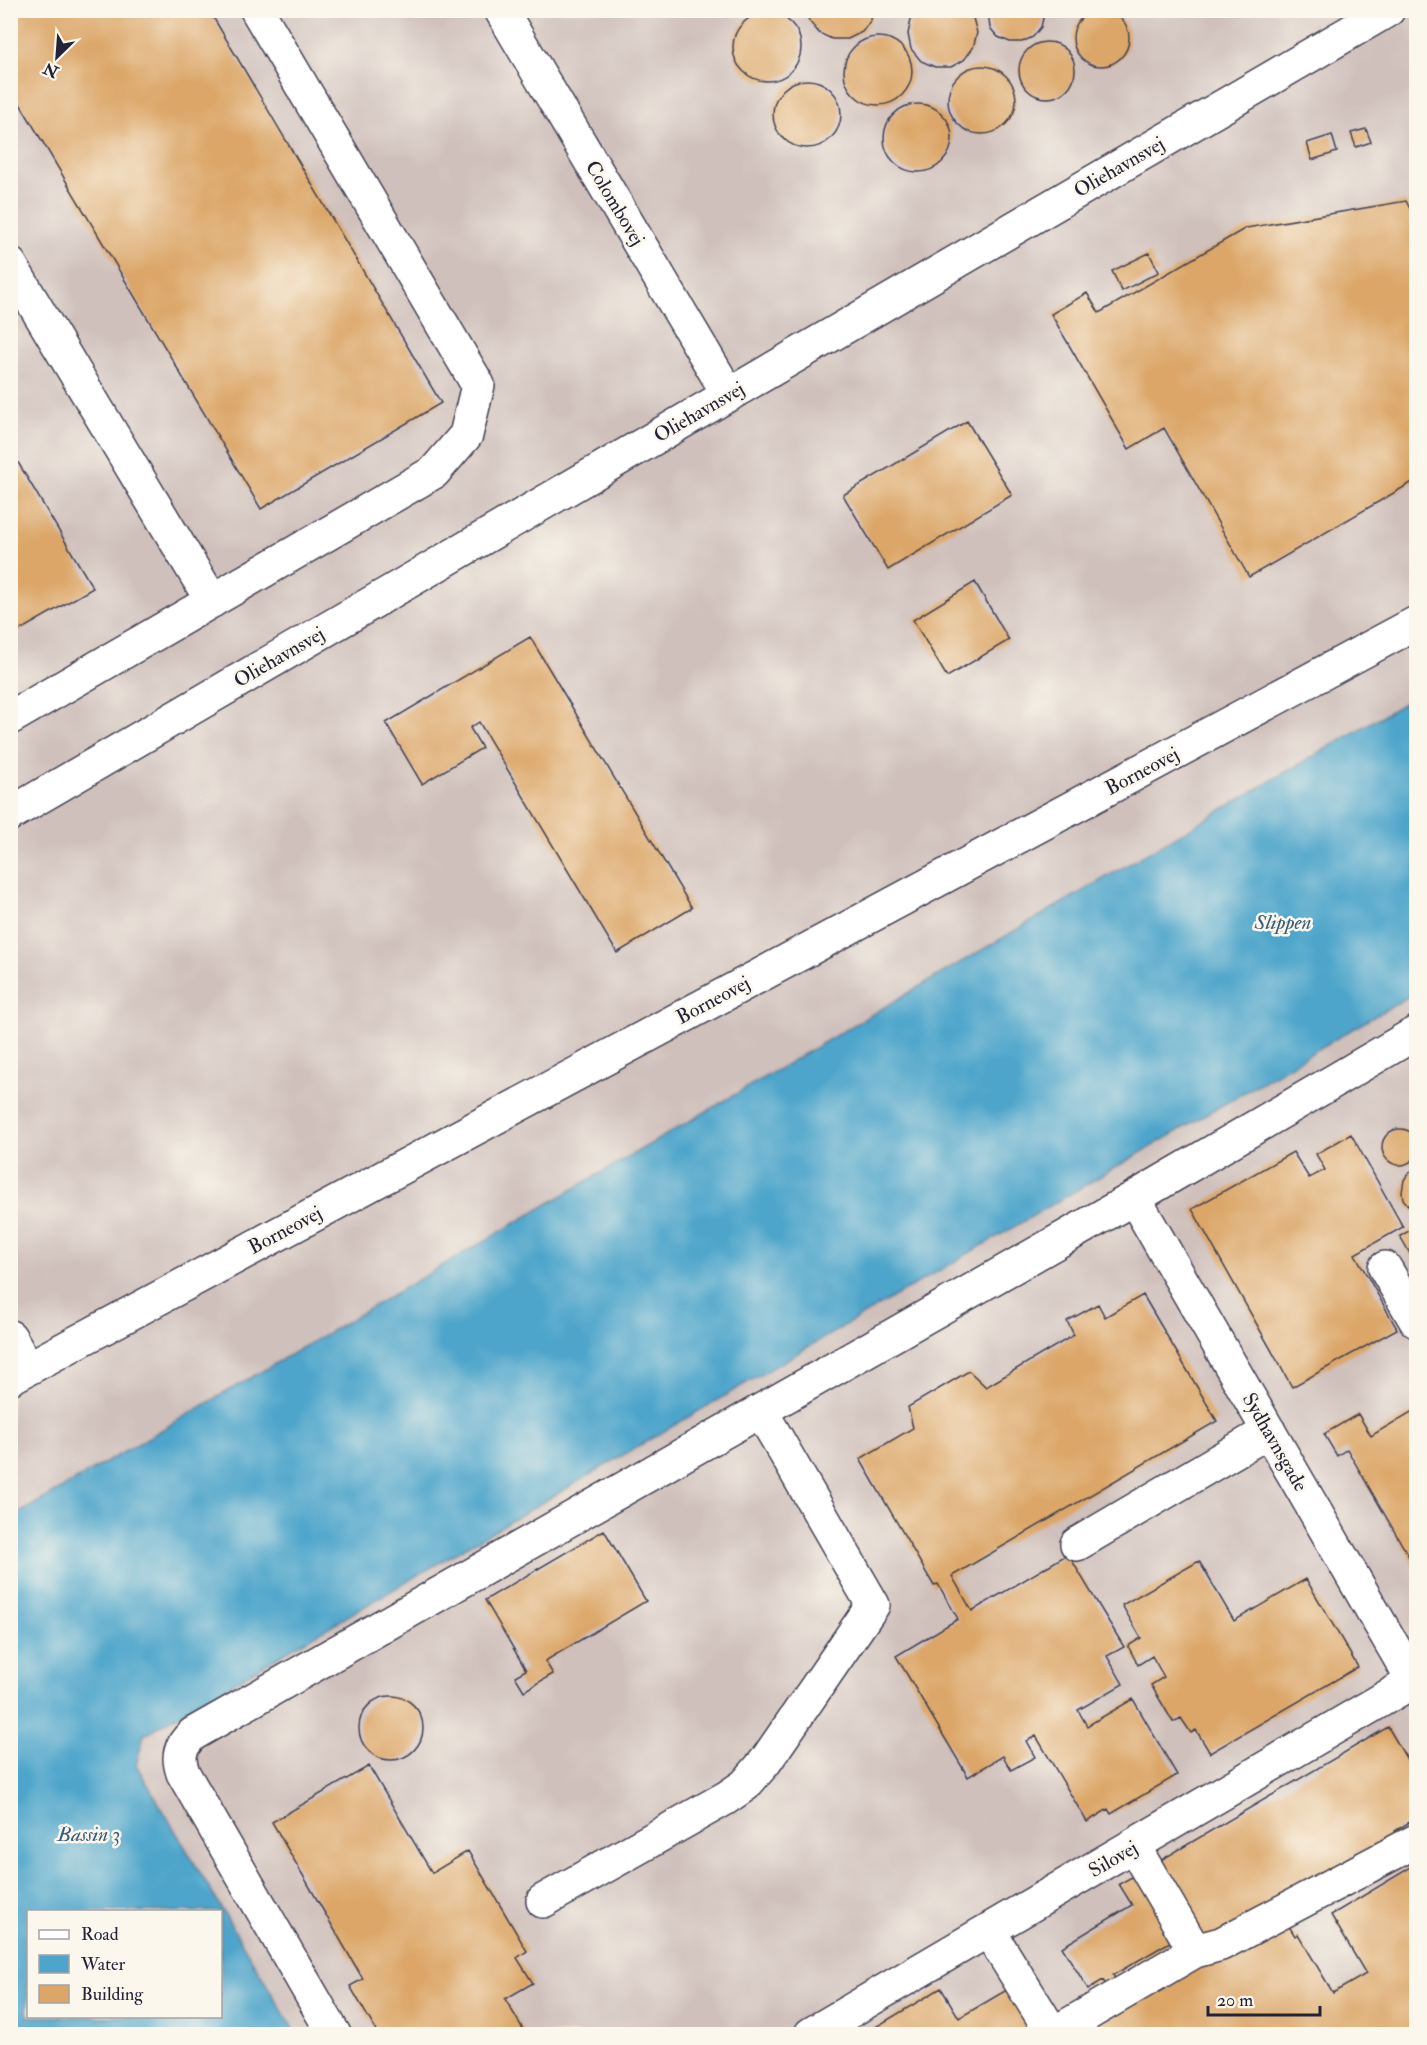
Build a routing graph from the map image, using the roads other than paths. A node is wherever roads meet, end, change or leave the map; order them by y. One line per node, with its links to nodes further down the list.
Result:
1 (256, 10): 6 (street)
2 (501, 10): 5 (street, Colombovej)
3 (1388, 10): 5 (street, Oliehavnsvej)
4 (10, 264): 6 (street)
5 (729, 395): 9 (street, Oliehavnsvej)
6 (212, 601): 8 (street)
7 (1416, 623): 15 (street, Borneovej)
8 (10, 717)
9 (10, 814)
10 (1416, 1033): 11 (street)
11 (1134, 1198): 16 (street); 17 (street, Sydhavnsgade)
12 (1385, 1268): 13 (street)
13 (1416, 1321)
14 (10, 1337): 15 (street)
15 (19, 1373)
16 (761, 1411): 22 (street); 25 (street)
17 (1269, 1431): 18 (street); 19 (street, Sydhavnsgade)
18 (1077, 1544)
19 (1415, 1683): 21 (street, Silovej)
20 (1416, 1841): 24 (street)
21 (1134, 1847): 23 (street, Silovej); 24 (street)
22 (543, 1901)
23 (989, 1931): 24 (street); 26 (street, Silovej)
24 (1195, 1951)
25 (334, 2034)
26 (811, 2034)

